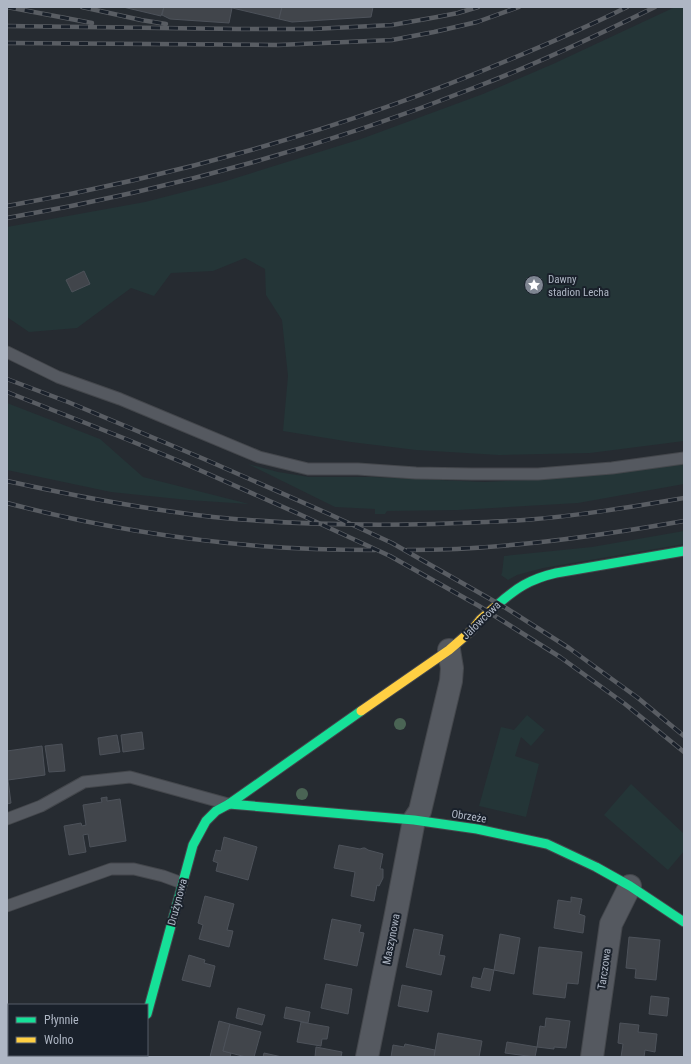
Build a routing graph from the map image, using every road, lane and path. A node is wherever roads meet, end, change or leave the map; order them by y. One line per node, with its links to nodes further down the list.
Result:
1 (7, 352): 2 (lane)
2 (684, 458)
3 (684, 551): 4 (street, Jałowcowa)
4 (449, 650): 5 (street, Jałowcowa); 7 (street)
5 (229, 804): 6 (lane); 7 (street, Obrzeże); 8 (street, Drużynowa)
6 (7, 819)
7 (414, 820): 9 (street, Obrzeże); 13 (street, Maszynowa)
8 (182, 883): 10 (lane); 12 (street, Drużynowa)
9 (630, 886): 11 (street, Obrzeże); 14 (street, Tarczowa)
10 (7, 906)
11 (684, 922)
12 (148, 1010)
13 (367, 1057)
14 (592, 1057)

